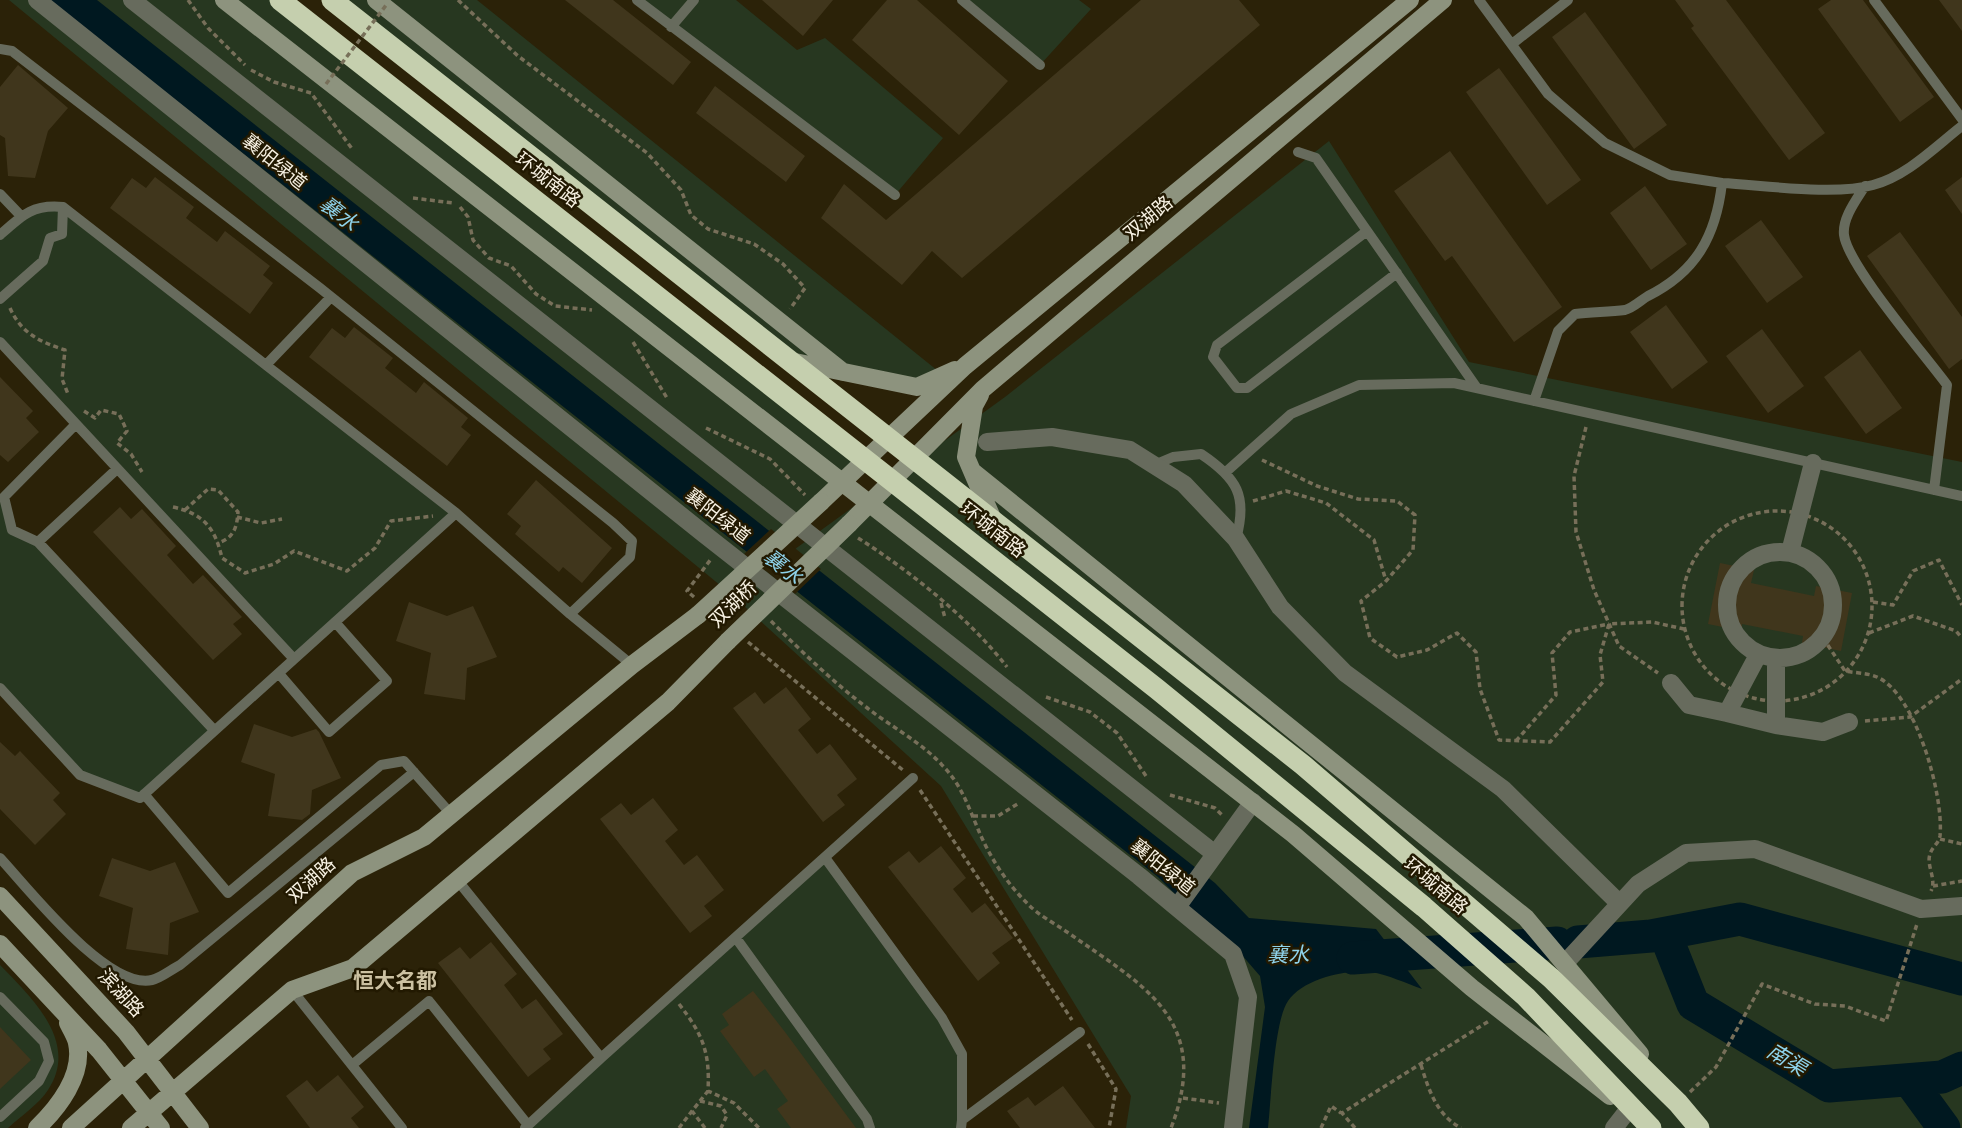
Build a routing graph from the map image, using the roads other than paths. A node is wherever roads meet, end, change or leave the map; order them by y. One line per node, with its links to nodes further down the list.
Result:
1 (37, 0): 86 (street, 襄阳绿道)
2 (132, 0): 79 (street, 襄阳绿道)
3 (223, 0): 52 (street)
4 (280, 0): 44 (highway, 环城南路)
5 (332, 0): 34 (highway, 环城南路)
6 (637, 0): 15 (lane)
7 (694, 0): 15 (lane)
8 (962, 0): 18 (lane)
9 (1410, 0): 36 (street, 双湖路)
10 (1443, 0): 39 (street, 双湖路)
11 (1479, 0): 16 (lane)
12 (1568, 0): 16 (lane)
13 (1874, 0): 19 (lane)
14 (382, 2): 37 (street)
15 (671, 27): 25 (lane)
16 (1512, 44): 22 (lane)
17 (0, 49): 32 (lane)
18 (1040, 65)
19 (1962, 119)
20 (1962, 126): 23 (lane)
21 (1298, 152): 28 (lane)
22 (1722, 183): 23 (lane); 40 (lane)
23 (1865, 186): 53 (lane)
24 (0, 194): 27 (lane)
25 (895, 195)
26 (64, 207): 27 (lane); 31 (lane); 35 (lane)
27 (21, 216): 29 (lane)
28 (1367, 231): 30 (lane); 30 (lane)
29 (0, 235)
30 (1397, 273): 38 (lane)
31 (2, 297)
32 (331, 297): 35 (lane); 62 (lane)
33 (0, 342): 41 (lane)
34 (787, 360): 37 (street); 42 (highway, 环城南路)
35 (266, 365): 57 (lane)
36 (965, 366): 37 (street); 42 (street, 双湖路)
37 (843, 372)
38 (1477, 388): 40 (lane); 50 (lane)
39 (983, 389): 45 (street, 双湖路); 49 (street)
40 (1534, 401): 46 (lane)
41 (76, 424): 48 (lane); 54 (lane)
42 (887, 439): 44 (street, 双湖路); 45 (highway, 环城南路)
43 (987, 442): 47 (street)
44 (866, 460): 51 (highway, 环城南路); 52 (street, 双湖桥)
45 (914, 460): 51 (street, 双湖路); 58 (highway, 环城南路)
46 (1813, 463): 53 (lane); 61 (street)
47 (1154, 465): 50 (lane); 59 (street)
48 (117, 469): 60 (lane); 65 (lane)
49 (972, 471): 58 (street); 89 (street)
50 (1227, 471): 59 (lane)
51 (892, 482): 56 (street, 双湖桥); 114 (highway, 环城南路)
52 (841, 483): 56 (street); 66 (street, 双湖桥, bridge)
53 (1934, 490): 55 (lane)
54 (2, 496): 60 (lane)
55 (1962, 496)
56 (869, 505): 77 (street); 82 (street, 双湖桥, bridge)
57 (456, 513): 62 (lane); 63 (lane)
58 (995, 524): 99 (highway, 环城南路)
59 (1236, 539): 84 (street)
60 (38, 542): 73 (lane)
61 (1790, 552): 64 (street); 64 (street)
62 (570, 614): 66 (lane)
63 (335, 622): 65 (lane); 67 (lane)
64 (1767, 657): 70 (street); 72 (street)
65 (294, 659): 73 (lane)
66 (632, 665): 78 (street, 双湖路)
67 (281, 676)
68 (1671, 683): 70 (street)
69 (1, 691): 76 (lane)
70 (1727, 713): 72 (street)
71 (1849, 722): 72 (street)
72 (1776, 725)
73 (214, 730): 76 (lane)
74 (414, 772): 76 (lane); 78 (lane); 80 (lane)
75 (913, 778): 81 (lane)
76 (144, 794)
77 (1253, 802): 79 (street); 100 (street)
78 (451, 814): 94 (street, 双湖路)
79 (1213, 857): 86 (street)
80 (0, 858)
81 (826, 859): 87 (lane); 103 (lane)
82 (458, 881): 90 (street); 95 (lane)
83 (0, 896): 94 (street, 滨湖路)
84 (1619, 903): 85 (street); 89 (street)
85 (1962, 906)
86 (1177, 907): 112 (street, 襄阳绿道)
87 (736, 938): 95 (lane); 111 (lane)
88 (0, 944): 92 (street)
89 (1566, 962): 99 (street)
90 (292, 990): 96 (lane); 98 (street)
91 (0, 997): 102 (lane)
92 (62, 1010): 97 (street); 105 (street)
93 (1080, 1032): 103 (lane)
94 (146, 1058): 97 (street, 双湖路); 98 (street, 滨湖路)
95 (601, 1058): 104 (lane)
96 (352, 1065): 104 (lane); 110 (lane)
97 (122, 1079): 101 (street); 106 (street, 双湖路)
98 (172, 1092): 101 (street); 109 (street, 滨湖路)
99 (1678, 1103): 115 (highway, 环城南路)
100 (1628, 1110): 113 (street); 114 (street)
101 (148, 1112): 107 (street); 108 (street)
102 (0, 1117)
103 (962, 1124)
104 (527, 1127)
105 (37, 1128)
106 (71, 1128)
107 (131, 1128)
108 (161, 1128)
109 (200, 1128)
110 (402, 1128)
111 (870, 1128)
112 (1233, 1128)
113 (1614, 1128)
114 (1651, 1128)
115 (1699, 1128)

